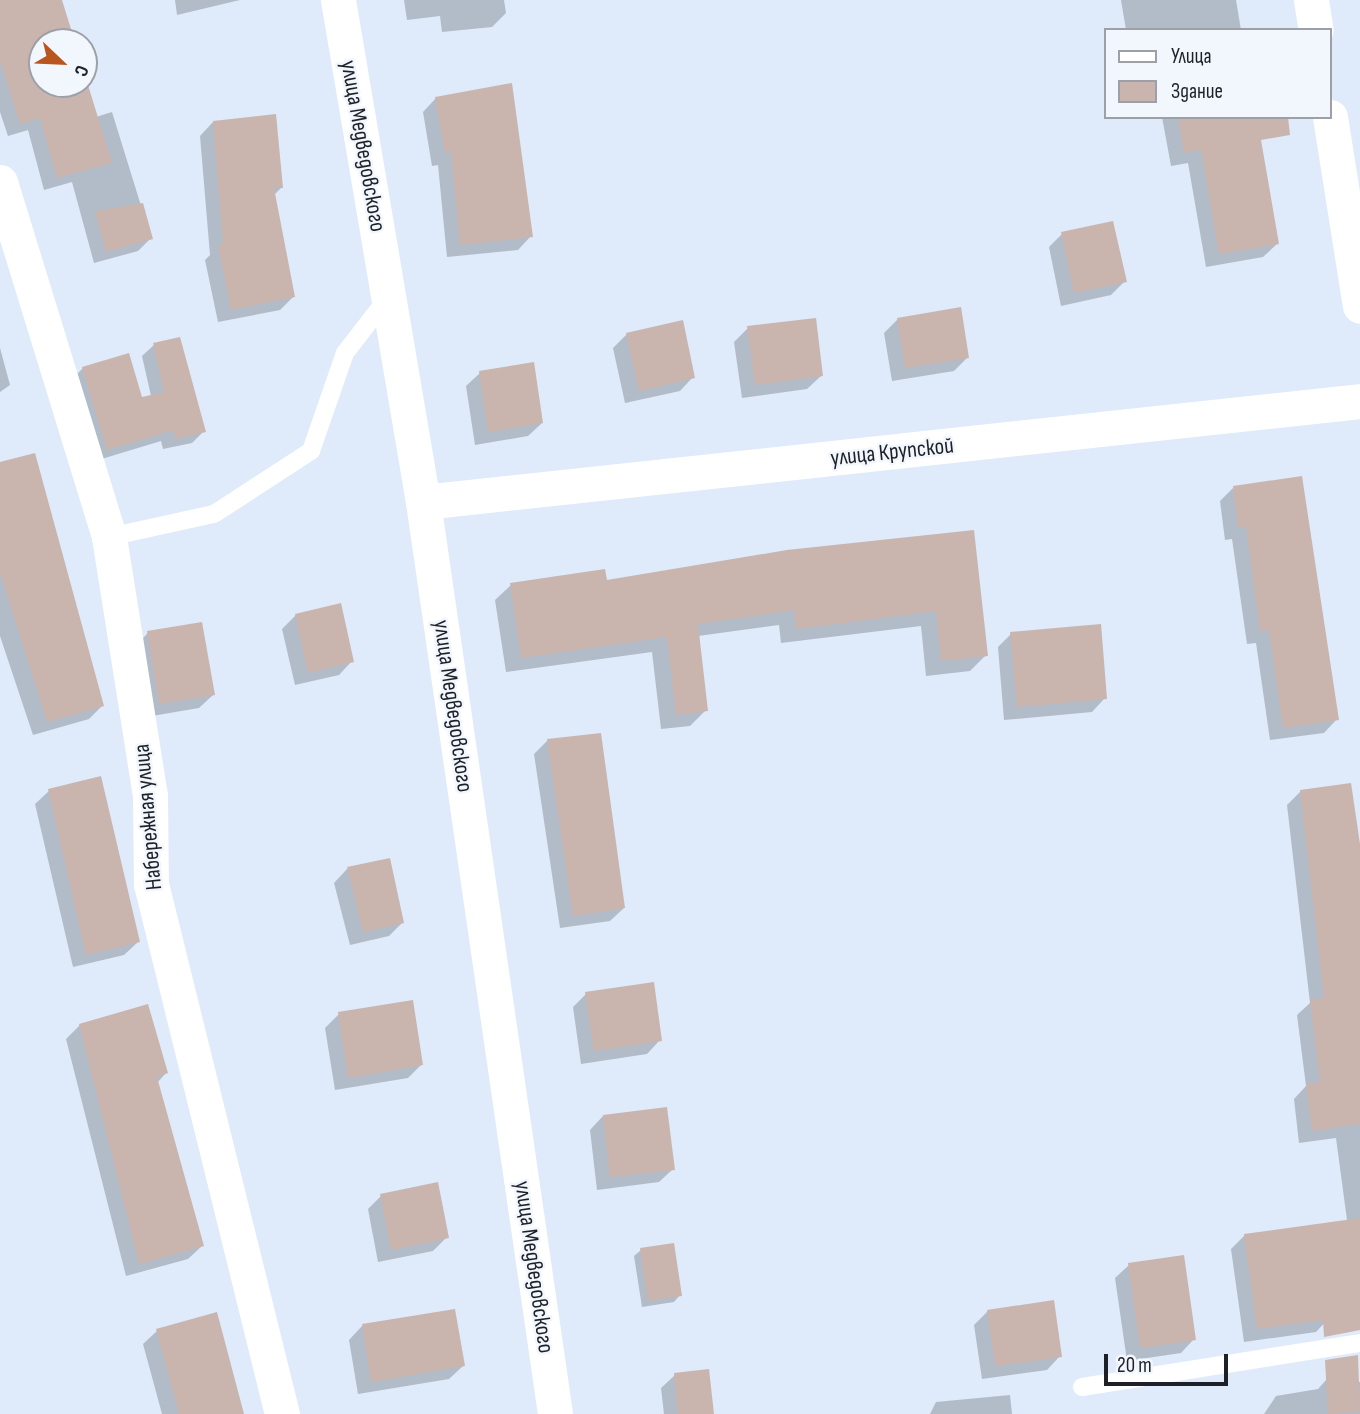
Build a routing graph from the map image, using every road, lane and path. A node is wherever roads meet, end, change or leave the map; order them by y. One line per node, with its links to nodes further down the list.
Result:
1 (338, 0): 6 (street, улица Медведовского)
2 (1311, 0): 3 (street)
3 (1316, 28)
4 (1330, 119): 7 (street)
5 (0, 182): 10 (street, Набережная улица)
6 (388, 296): 9 (street, улица Медведовского); 10 (lane)
7 (1360, 306)
8 (1360, 401): 9 (street, улица Крупской)
9 (424, 502): 14 (street, улица Медведовского)
10 (109, 537): 13 (street, Набережная улица)
11 (1360, 1343): 12 (lane)
12 (1082, 1387)
13 (282, 1414)
14 (555, 1414)

